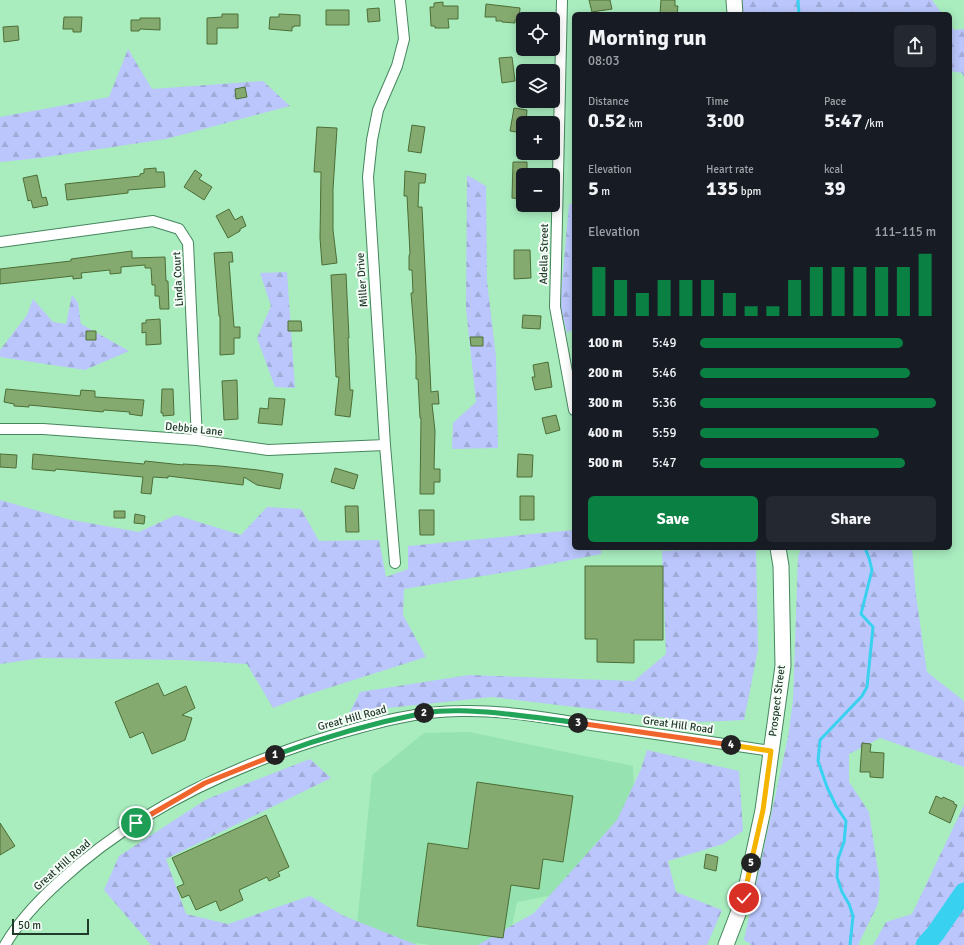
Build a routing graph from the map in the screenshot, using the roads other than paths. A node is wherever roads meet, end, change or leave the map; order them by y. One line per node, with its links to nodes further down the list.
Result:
1 (400, 0): 9 (street, Miller Drive)
2 (562, 0): 6 (street, Adella Street)
3 (734, 0): 4 (main road)
4 (735, 12)
5 (0, 242): 8 (street, Linda Court)
6 (572, 399)
7 (0, 429): 8 (street, Debbie Lane)
8 (197, 440): 9 (street, Debbie Lane)
9 (385, 444): 11 (street, Miller Drive)
10 (778, 550): 12 (main road, Prospect Street)
11 (396, 563)
12 (771, 751): 13 (street, Great Hill Road); 14 (main road, Prospect Street)
13 (5, 945)
14 (726, 945)

